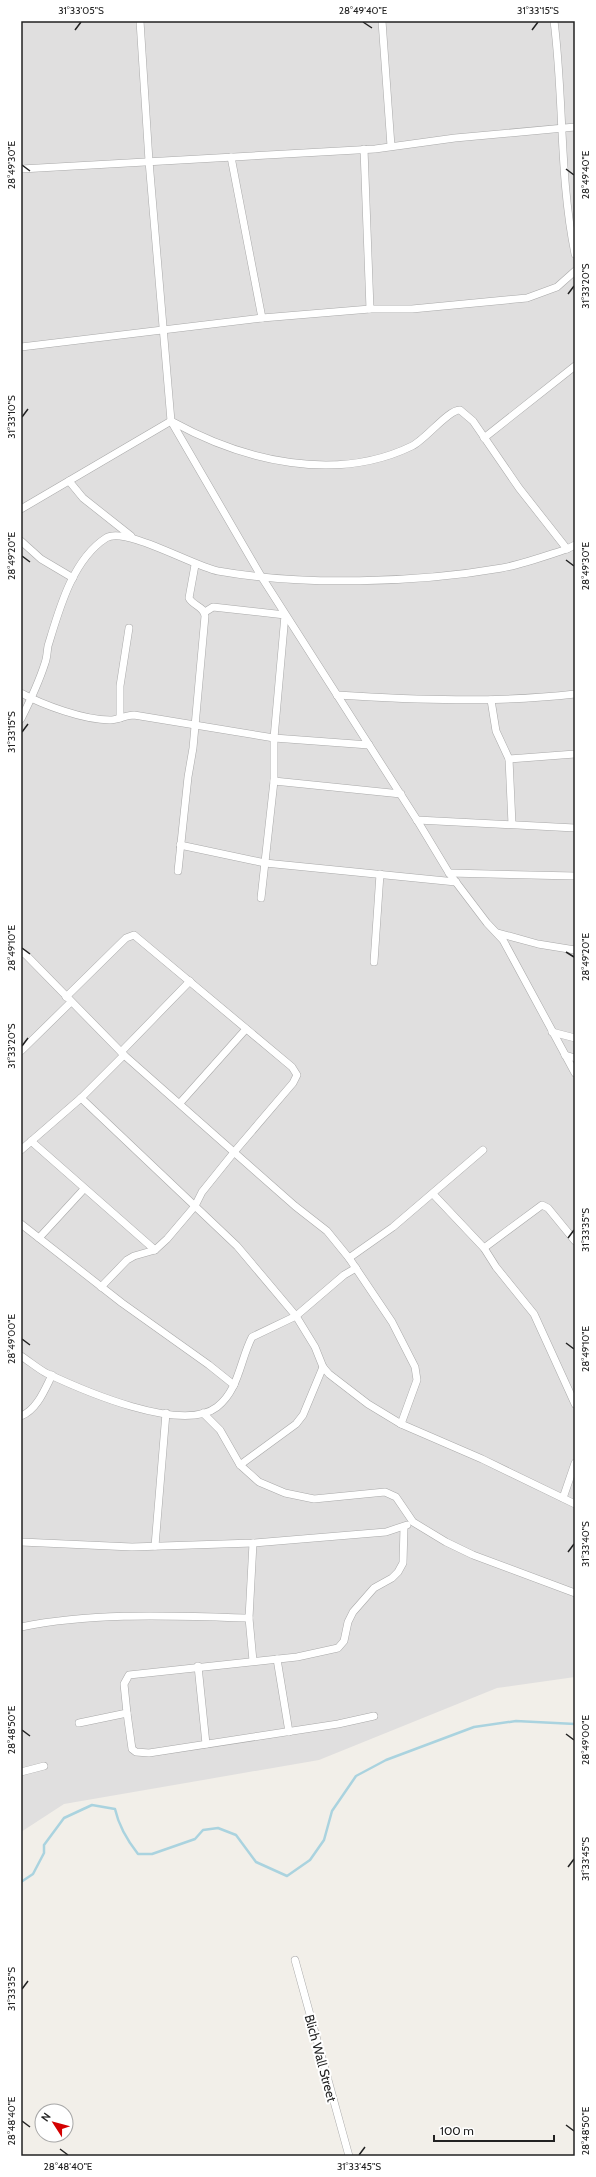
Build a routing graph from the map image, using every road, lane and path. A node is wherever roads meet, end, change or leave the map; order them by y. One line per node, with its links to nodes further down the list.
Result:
1 (140, 21): 9 (street)
2 (382, 21): 6 (street)
3 (554, 21): 5 (street)
4 (575, 127): 5 (street)
5 (563, 128): 6 (street); 11 (street)
6 (391, 146): 7 (street)
7 (364, 149): 8 (street); 13 (street)
8 (231, 157): 9 (street); 14 (street)
9 (149, 160): 10 (street); 15 (street)
10 (21, 169)
11 (575, 254)
12 (575, 271): 13 (street)
13 (370, 309): 14 (street)
14 (262, 318): 15 (street)
15 (165, 330): 16 (street); 18 (street)
16 (21, 346)
17 (575, 366): 19 (street)
18 (171, 421): 19 (street); 20 (street); 27 (street)
19 (484, 438): 25 (street)
20 (69, 480): 21 (street); 22 (street)
21 (21, 509)
22 (132, 536): 26 (street); 28 (street)
23 (21, 542): 28 (street)
24 (575, 545): 25 (street)
25 (567, 549): 27 (street)
26 (195, 565): 27 (street); 29 (street)
27 (261, 576): 30 (street)
28 (73, 578): 35 (street)
29 (205, 612): 30 (street); 39 (street)
30 (285, 615): 34 (street); 40 (street)
31 (129, 628): 37 (street)
32 (21, 692): 35 (street)
33 (575, 694): 36 (street)
34 (338, 695): 36 (street); 41 (street)
35 (31, 698): 37 (street); 38 (street)
36 (491, 700): 43 (street)
37 (120, 718): 39 (street)
38 (21, 719)
39 (195, 726): 40 (street); 49 (street)
40 (274, 738): 41 (street); 44 (street)
41 (369, 745): 45 (street)
42 (575, 754): 43 (street)
43 (509, 759): 47 (street)
44 (274, 781): 45 (street); 50 (street)
45 (400, 794): 46 (street)
46 (417, 820): 47 (street); 52 (street)
47 (512, 824): 48 (street)
48 (575, 828)
49 (180, 845): 50 (street); 51 (street)
50 (265, 862): 53 (street); 56 (street)
51 (178, 871)
52 (449, 873): 54 (street); 55 (street)
53 (380, 874): 55 (street); 60 (street)
54 (575, 876)
55 (456, 882): 57 (street)
56 (261, 898)
57 (496, 932): 58 (street); 64 (street)
58 (575, 950)
59 (21, 952): 62 (street)
60 (374, 962)
61 (190, 981): 62 (street); 63 (street); 67 (street)
62 (68, 999): 66 (street); 67 (street)
63 (246, 1028): 72 (street); 76 (street)
64 (552, 1032): 65 (street); 68 (street)
65 (575, 1038)
66 (21, 1051)
67 (123, 1053): 71 (street); 72 (street)
68 (565, 1055): 69 (street); 70 (street)
69 (575, 1058)
70 (575, 1073)
71 (81, 1098): 73 (street); 79 (street)
72 (180, 1103): 76 (street)
73 (32, 1141): 74 (street); 77 (street)
74 (21, 1150)
75 (483, 1150): 78 (street)
76 (235, 1151): 79 (street); 85 (street)
77 (84, 1189): 81 (street); 84 (street)
78 (433, 1194): 83 (street); 85 (street)
79 (195, 1206): 84 (street); 88 (street)
80 (21, 1224): 81 (street)
81 (39, 1238): 87 (street)
82 (575, 1241): 83 (street)
83 (484, 1248): 93 (street)
84 (155, 1250): 87 (street)
85 (349, 1258): 86 (street)
86 (356, 1268): 88 (street); 97 (street)
87 (101, 1287): 92 (street)
88 (296, 1316): 90 (street); 92 (street)
89 (21, 1356): 91 (street)
90 (323, 1366): 97 (street); 99 (street)
91 (52, 1375): 94 (street); 96 (street)
92 (234, 1385): 95 (street)
93 (575, 1404)
94 (166, 1413): 95 (street); 106 (street)
95 (204, 1413): 99 (street)
96 (21, 1416)
97 (401, 1424): 100 (street)
98 (575, 1463): 100 (street)
99 (240, 1465): 102 (street)
100 (563, 1498): 101 (street)
101 (575, 1504)
102 (413, 1522): 103 (street); 107 (street)
103 (404, 1527): 105 (street); 110 (street)
104 (21, 1542): 106 (street)
105 (253, 1542): 106 (street); 108 (street)
106 (155, 1546)
107 (575, 1592)
108 (249, 1618): 109 (street); 111 (street)
109 (21, 1627)
110 (277, 1659): 111 (street); 116 (street)
111 (253, 1661): 112 (street)
112 (198, 1666): 113 (street); 117 (street)
113 (127, 1713): 115 (street); 117 (street)
114 (374, 1716): 116 (street)
115 (79, 1723)
116 (289, 1732): 117 (street)
117 (206, 1744)
118 (44, 1766): 119 (street)
119 (21, 1772)
120 (295, 1960): 121 (street, Blich Wall Street)
121 (348, 2156)

